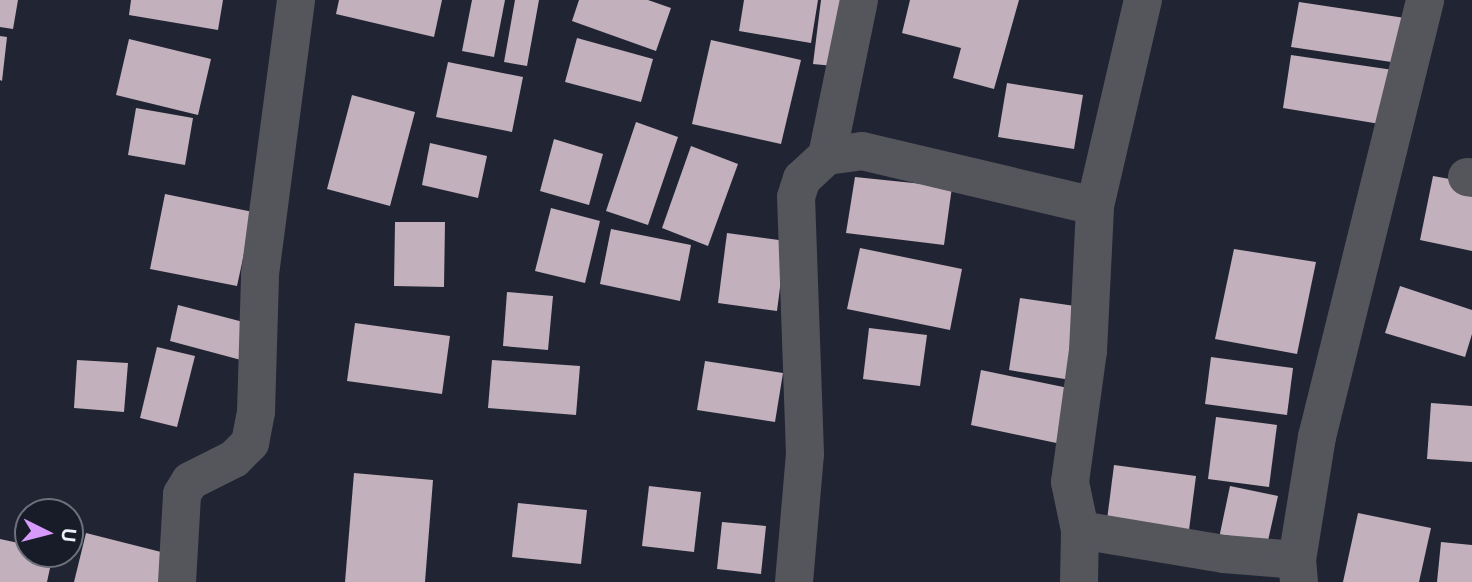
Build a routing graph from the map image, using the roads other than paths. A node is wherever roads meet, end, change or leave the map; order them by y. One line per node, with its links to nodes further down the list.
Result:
1 (296, 0): 9 (street)
2 (859, 0): 5 (street)
3 (1143, 0): 6 (street)
4 (1425, 0): 8 (street)
5 (827, 156): 6 (street); 10 (street)
6 (1095, 206): 7 (street)
7 (1080, 530): 8 (street); 11 (street)
8 (1298, 571)
9 (177, 582)
10 (794, 582)
11 (1079, 582)

